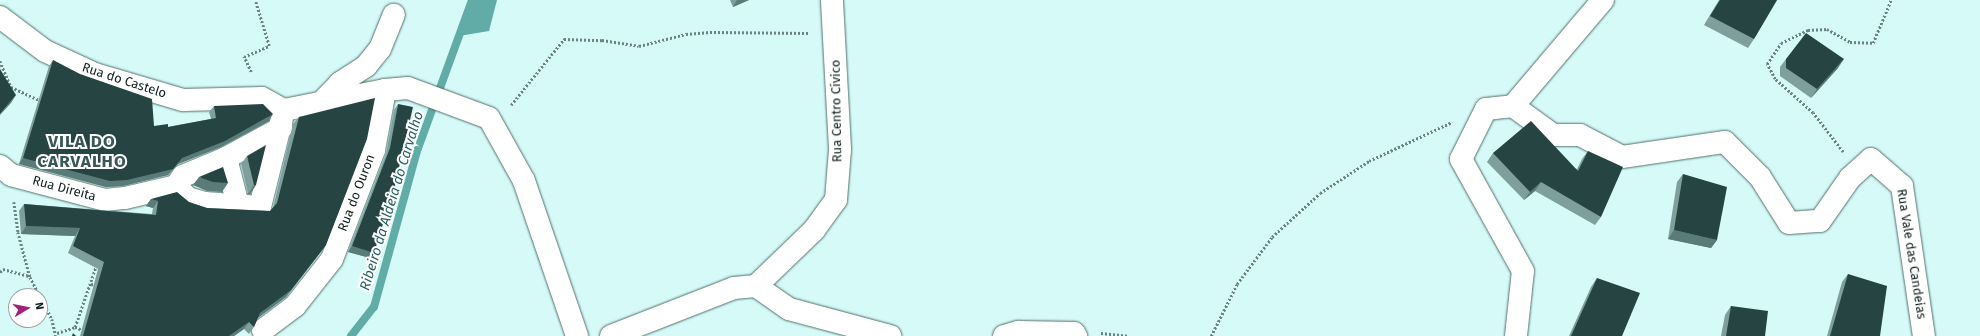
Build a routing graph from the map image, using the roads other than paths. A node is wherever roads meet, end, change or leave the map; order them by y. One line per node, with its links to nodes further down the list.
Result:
1 (832, 0): 13 (street, Rua Centro Cívico)
2 (1603, 0): 7 (street)
3 (394, 15): 6 (street)
4 (0, 17): 8 (street, Rua do Castelo)
5 (385, 90): 6 (street); 14 (street, Rua do Ouron); 15 (street)
6 (321, 102): 8 (street)
7 (1513, 106): 20 (street); 21 (street, Rua Vale das Candeias)
8 (282, 119): 9 (street); 12 (street)
9 (226, 158): 11 (street); 12 (street)
10 (5, 171): 11 (street, Rua Direita)
11 (176, 186): 12 (street)
12 (238, 205)
13 (756, 286): 16 (street); 17 (street)
14 (263, 330)
15 (577, 336)
16 (611, 336)
17 (890, 336)
18 (1004, 336): 19 (street)
19 (1076, 336)
20 (1516, 336)
21 (1924, 336)

